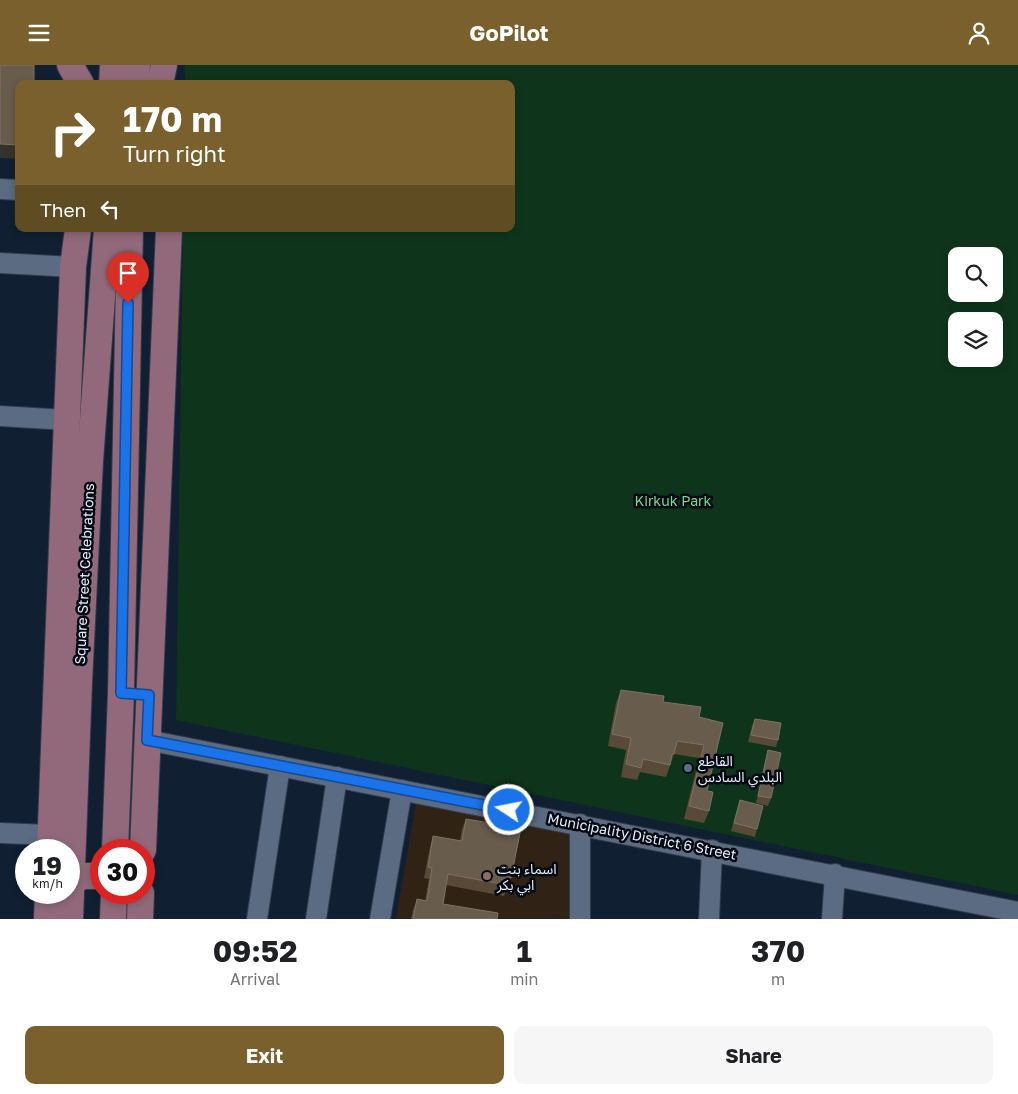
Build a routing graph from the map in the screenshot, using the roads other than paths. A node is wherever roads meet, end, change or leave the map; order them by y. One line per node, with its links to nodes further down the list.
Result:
1 (70, 65): 5 (main road)
2 (113, 65): 6 (main road)
3 (137, 65): 7 (main road)
4 (164, 65): 8 (main road)
5 (79, 80)
6 (112, 80)
7 (136, 80)
8 (161, 80)
9 (0, 189): 10 (street)
10 (15, 190)
11 (78, 232): 16 (main road)
12 (107, 232): 19 (main road, Square Street Celebrations)
13 (169, 232): 21 (main road)
14 (131, 234): 20 (main road)
15 (0, 263): 16 (street)
16 (73, 267): 18 (main road)
17 (0, 416): 18 (street)
18 (67, 420): 19 (main road)
19 (78, 461): 28 (main road, Square Street Celebrations)
20 (121, 693): 21 (main road); 30 (main road)
21 (149, 695): 22 (main road)
22 (147, 740): 23 (street, Municipality District 6 Street); 31 (main road)
23 (280, 766): 24 (street, Municipality District 6 Street); 43 (street)
24 (337, 777): 25 (street, Municipality District 6 Street); 44 (street)
25 (402, 789): 26 (street, Municipality District 6 Street); 45 (street)
26 (580, 824): 32 (street, Municipality District 6 Street); 46 (street)
27 (0, 833): 28 (street)
28 (58, 838): 29 (main road)
29 (113, 839)
30 (115, 839)
31 (143, 839)
32 (712, 850): 33 (street, Municipality District 6 Street); 47 (street)
33 (835, 874): 38 (street, Municipality District 6 Street); 48 (street)
34 (48, 904): 39 (main road)
35 (71, 904): 40 (main road, Square Street Celebrations)
36 (114, 904): 41 (main road)
37 (141, 904): 42 (main road)
38 (1011, 913)
39 (47, 919)
40 (70, 919)
41 (113, 919)
42 (140, 919)
43 (257, 919)
44 (316, 919)
45 (380, 919)
46 (580, 919)
47 (710, 919)
48 (832, 919)

